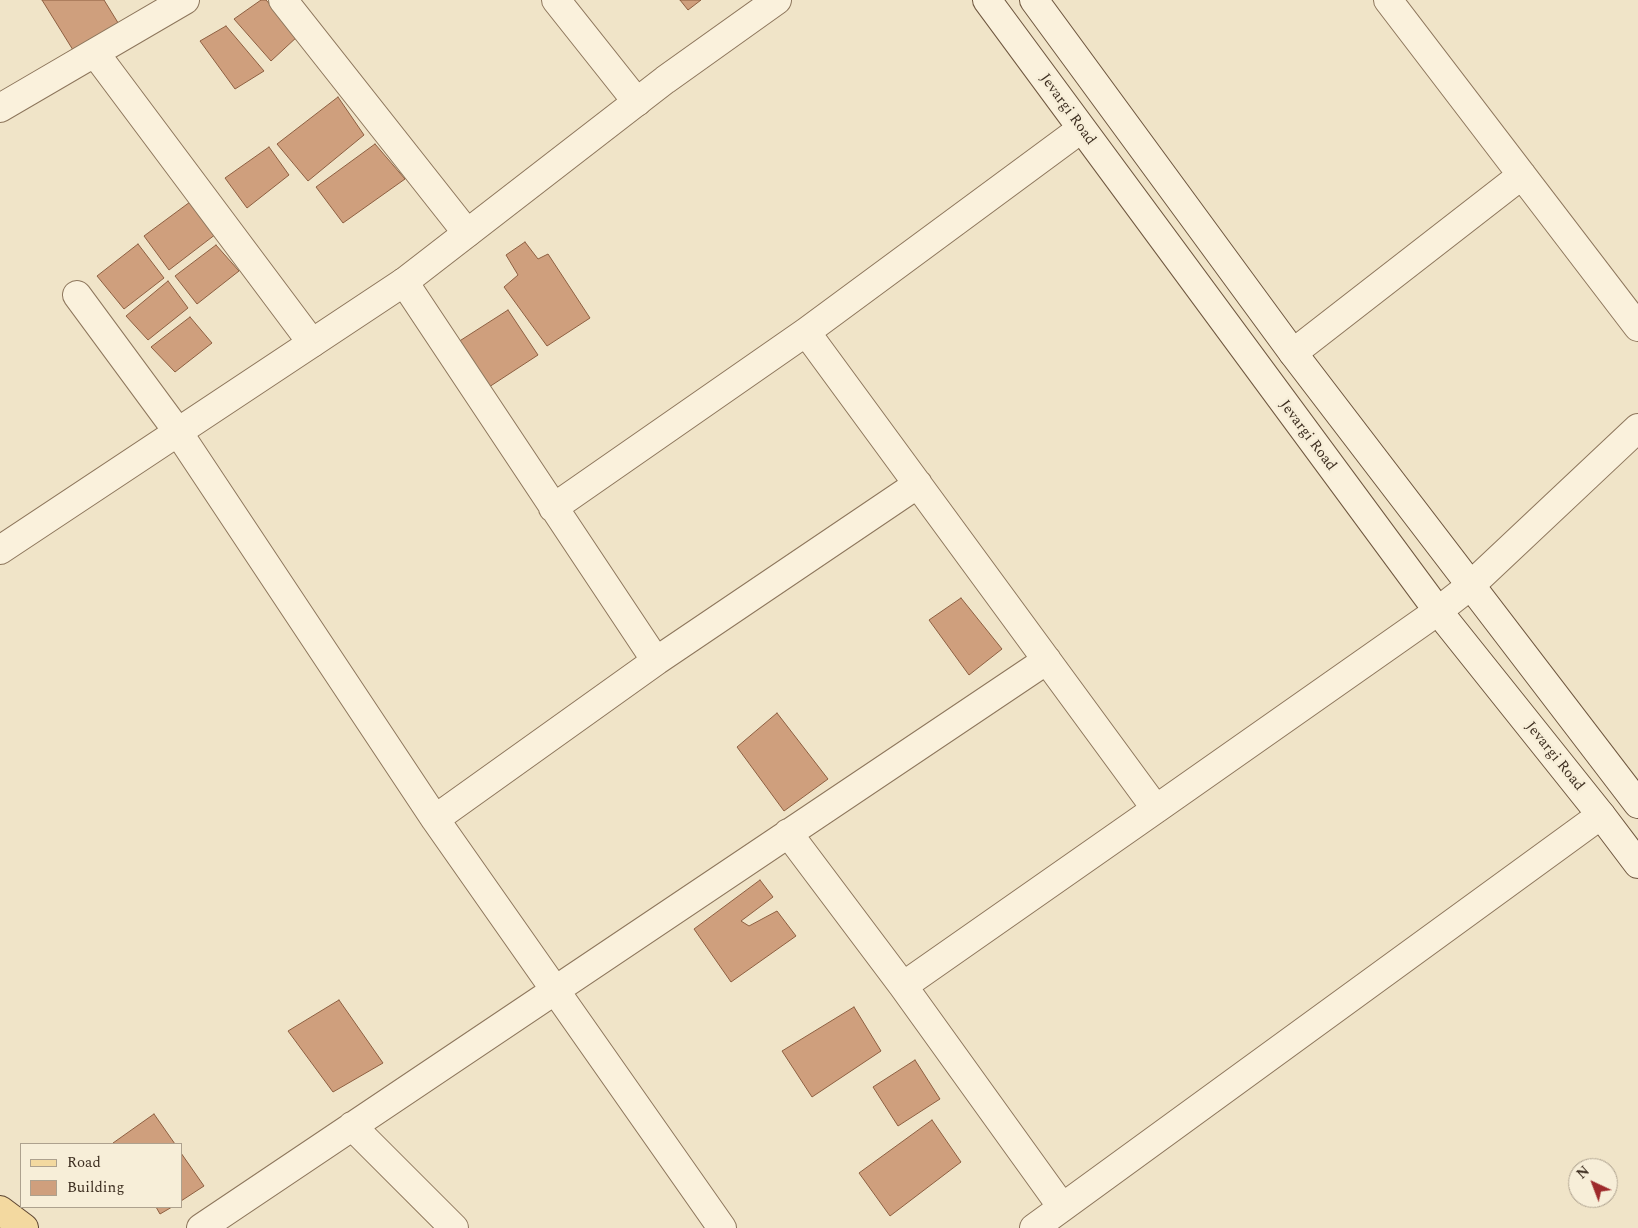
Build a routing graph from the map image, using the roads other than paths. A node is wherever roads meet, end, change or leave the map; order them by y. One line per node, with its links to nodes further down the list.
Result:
1 (185, 0): 8 (street)
2 (282, 0): 13 (street)
3 (556, 0): 9 (street)
4 (777, 0): 9 (street)
5 (987, 0): 11 (street, Jevargi Road)
6 (1034, 0): 19 (street)
7 (1388, 0): 12 (street)
8 (95, 53): 10 (street); 18 (street)
9 (637, 102): 13 (street)
10 (0, 108)
11 (1081, 129): 17 (street); 26 (street, Jevargi Road)
12 (1522, 175): 16 (street); 19 (street)
13 (467, 233): 14 (street)
14 (404, 282): 18 (street); 23 (street)
15 (77, 295): 21 (street)
16 (1638, 327)
17 (806, 332): 22 (street); 23 (street)
18 (312, 343): 21 (street)
19 (1293, 353): 25 (street)
20 (1638, 428): 25 (street)
21 (178, 432): 24 (street); 32 (street)
22 (918, 484): 27 (street); 28 (street)
23 (553, 508): 28 (street)
24 (0, 550)
25 (1470, 586): 26 (street); 29 (street)
26 (1438, 611): 30 (street); 31 (street, Jevargi Road)
27 (1047, 660): 30 (street); 33 (street)
28 (656, 661): 32 (street)
29 (1638, 804)
30 (1156, 809): 35 (street)
31 (1601, 815): 34 (street, Jevargi Road); 38 (street)
32 (435, 819): 36 (street)
33 (788, 833): 35 (street); 36 (street)
34 (1638, 864)
35 (903, 986): 38 (street)
36 (555, 990): 37 (street); 43 (street)
37 (352, 1126): 41 (street); 42 (street)
38 (1062, 1207): 44 (street)
39 (0, 1210): 40 (main road)
40 (24, 1228)
41 (201, 1228)
42 (454, 1228)
43 (722, 1228)
44 (1034, 1228)

